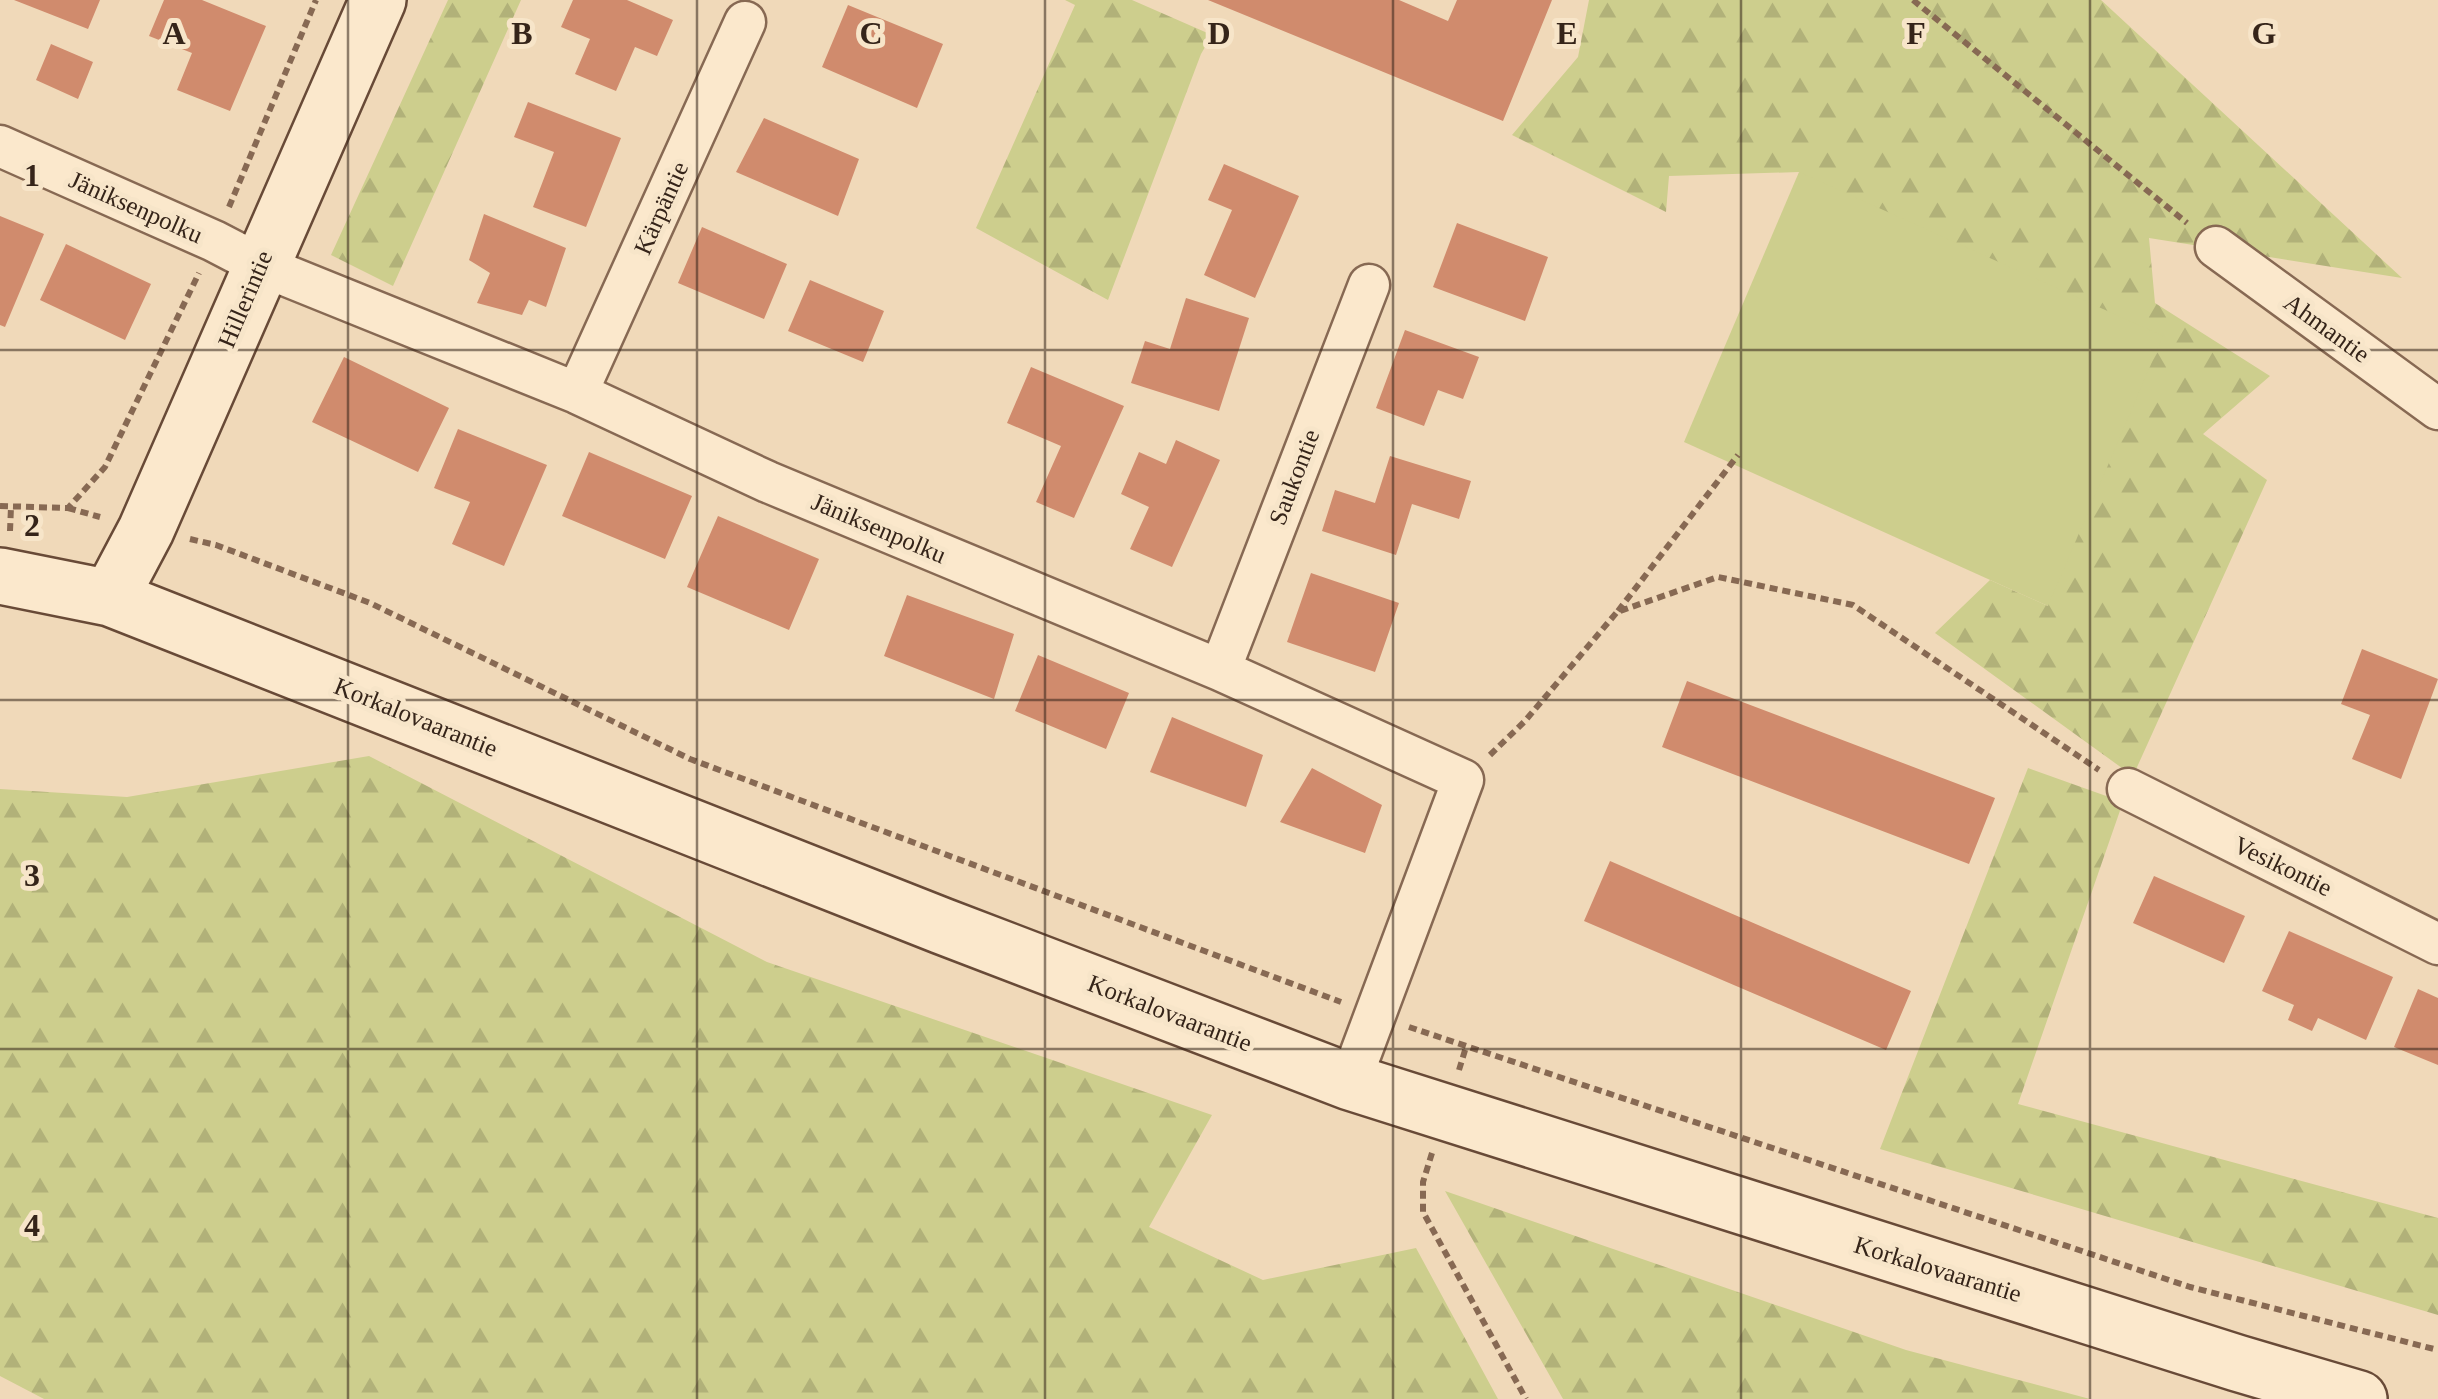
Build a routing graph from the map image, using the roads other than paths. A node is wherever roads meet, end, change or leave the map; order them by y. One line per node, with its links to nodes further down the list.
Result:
1 (378, 0): 5 (street, Hillerintie)
2 (745, 22): 7 (street, Kärpäntie)
3 (0, 146): 5 (street, Jäniksenpolku)
4 (2216, 247): 8 (street, Ahmantie)
5 (237, 253): 7 (street, Jäniksenpolku); 10 (street, Hillerintie)
6 (1369, 285): 11 (street, Saukontie)
7 (577, 394): 11 (street, Jäniksenpolku)
8 (2438, 410)
9 (0, 576): 10 (street, Korkalovaarantie)
10 (110, 598): 14 (street, Korkalovaarantie)
11 (1220, 670): 14 (street, Jäniksenpolku)
12 (2128, 789): 13 (street, Vesikontie)
13 (2438, 944)
14 (1350, 1082): 15 (street, Korkalovaarantie)
15 (2359, 1399)

